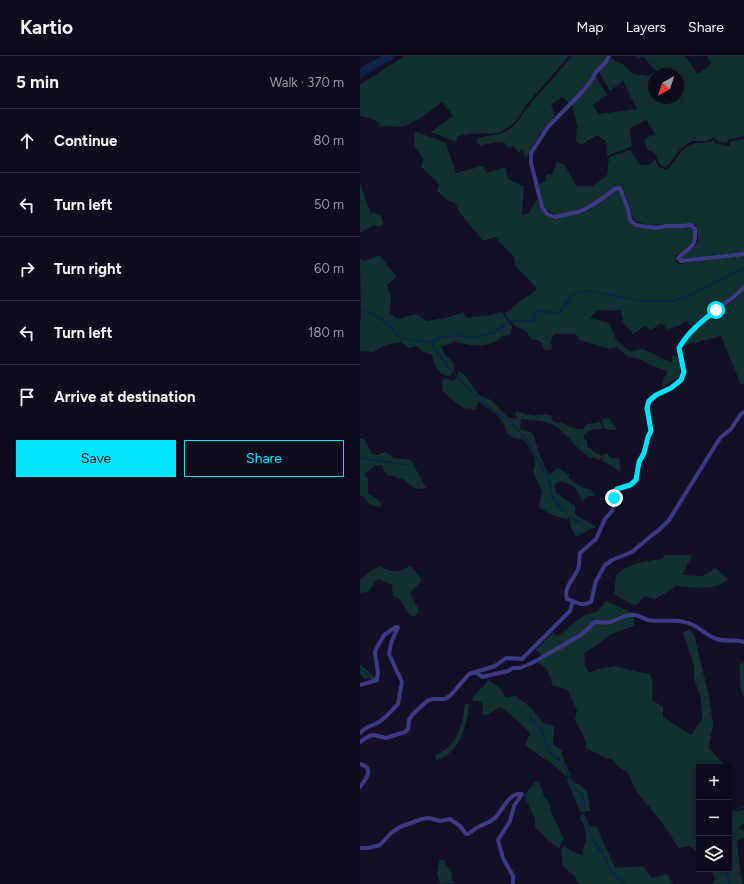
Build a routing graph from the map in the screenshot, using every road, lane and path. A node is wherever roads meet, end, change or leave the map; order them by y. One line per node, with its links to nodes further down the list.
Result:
1 (609, 56): 2 (street)
2 (744, 254)
3 (744, 287): 5 (street)
4 (744, 412): 5 (street)
5 (573, 601): 7 (street)
6 (744, 642): 7 (street)
7 (476, 672): 10 (street)
8 (360, 685): 9 (street)
9 (360, 733)
10 (360, 742)
11 (360, 764): 12 (street)
12 (360, 787)
13 (360, 848): 14 (street)
14 (513, 884)

